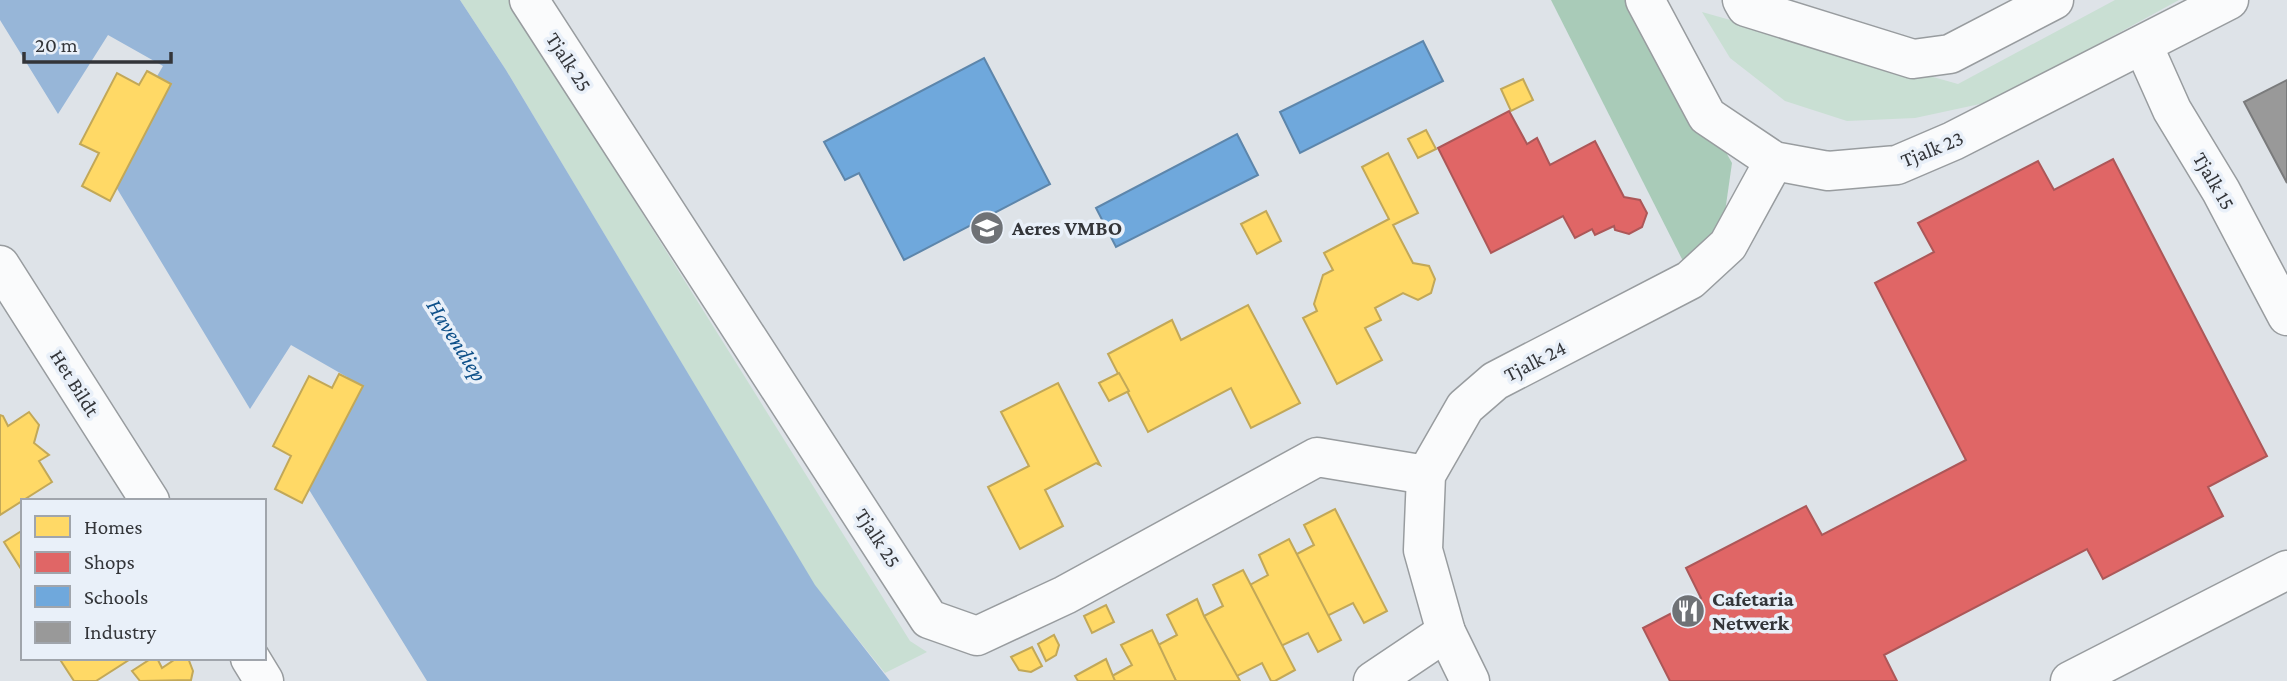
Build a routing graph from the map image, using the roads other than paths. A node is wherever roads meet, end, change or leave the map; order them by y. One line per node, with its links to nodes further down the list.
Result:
1 (529, 0): 10 (street, Tjalk 25)
2 (1645, 0): 7 (street, Tjalk 23)
3 (1742, 0): 4 (street)
4 (2054, 0)
5 (2229, 0): 6 (street, Tjalk 23)
6 (2143, 45): 7 (street, Tjalk 23); 9 (street, Tjalk 15)
7 (1774, 162): 10 (street, Tjalk 24)
8 (0, 265): 11 (street, Het Bildt)
9 (2287, 316)
10 (1426, 475): 13 (street, Tjalk 24)
11 (149, 499)
12 (2287, 570): 18 (street)
13 (1446, 632): 16 (street); 17 (street, Tjalk 24)
14 (251, 660): 15 (street)
15 (264, 681)
16 (1373, 681)
17 (1470, 681)
18 (2070, 681)

